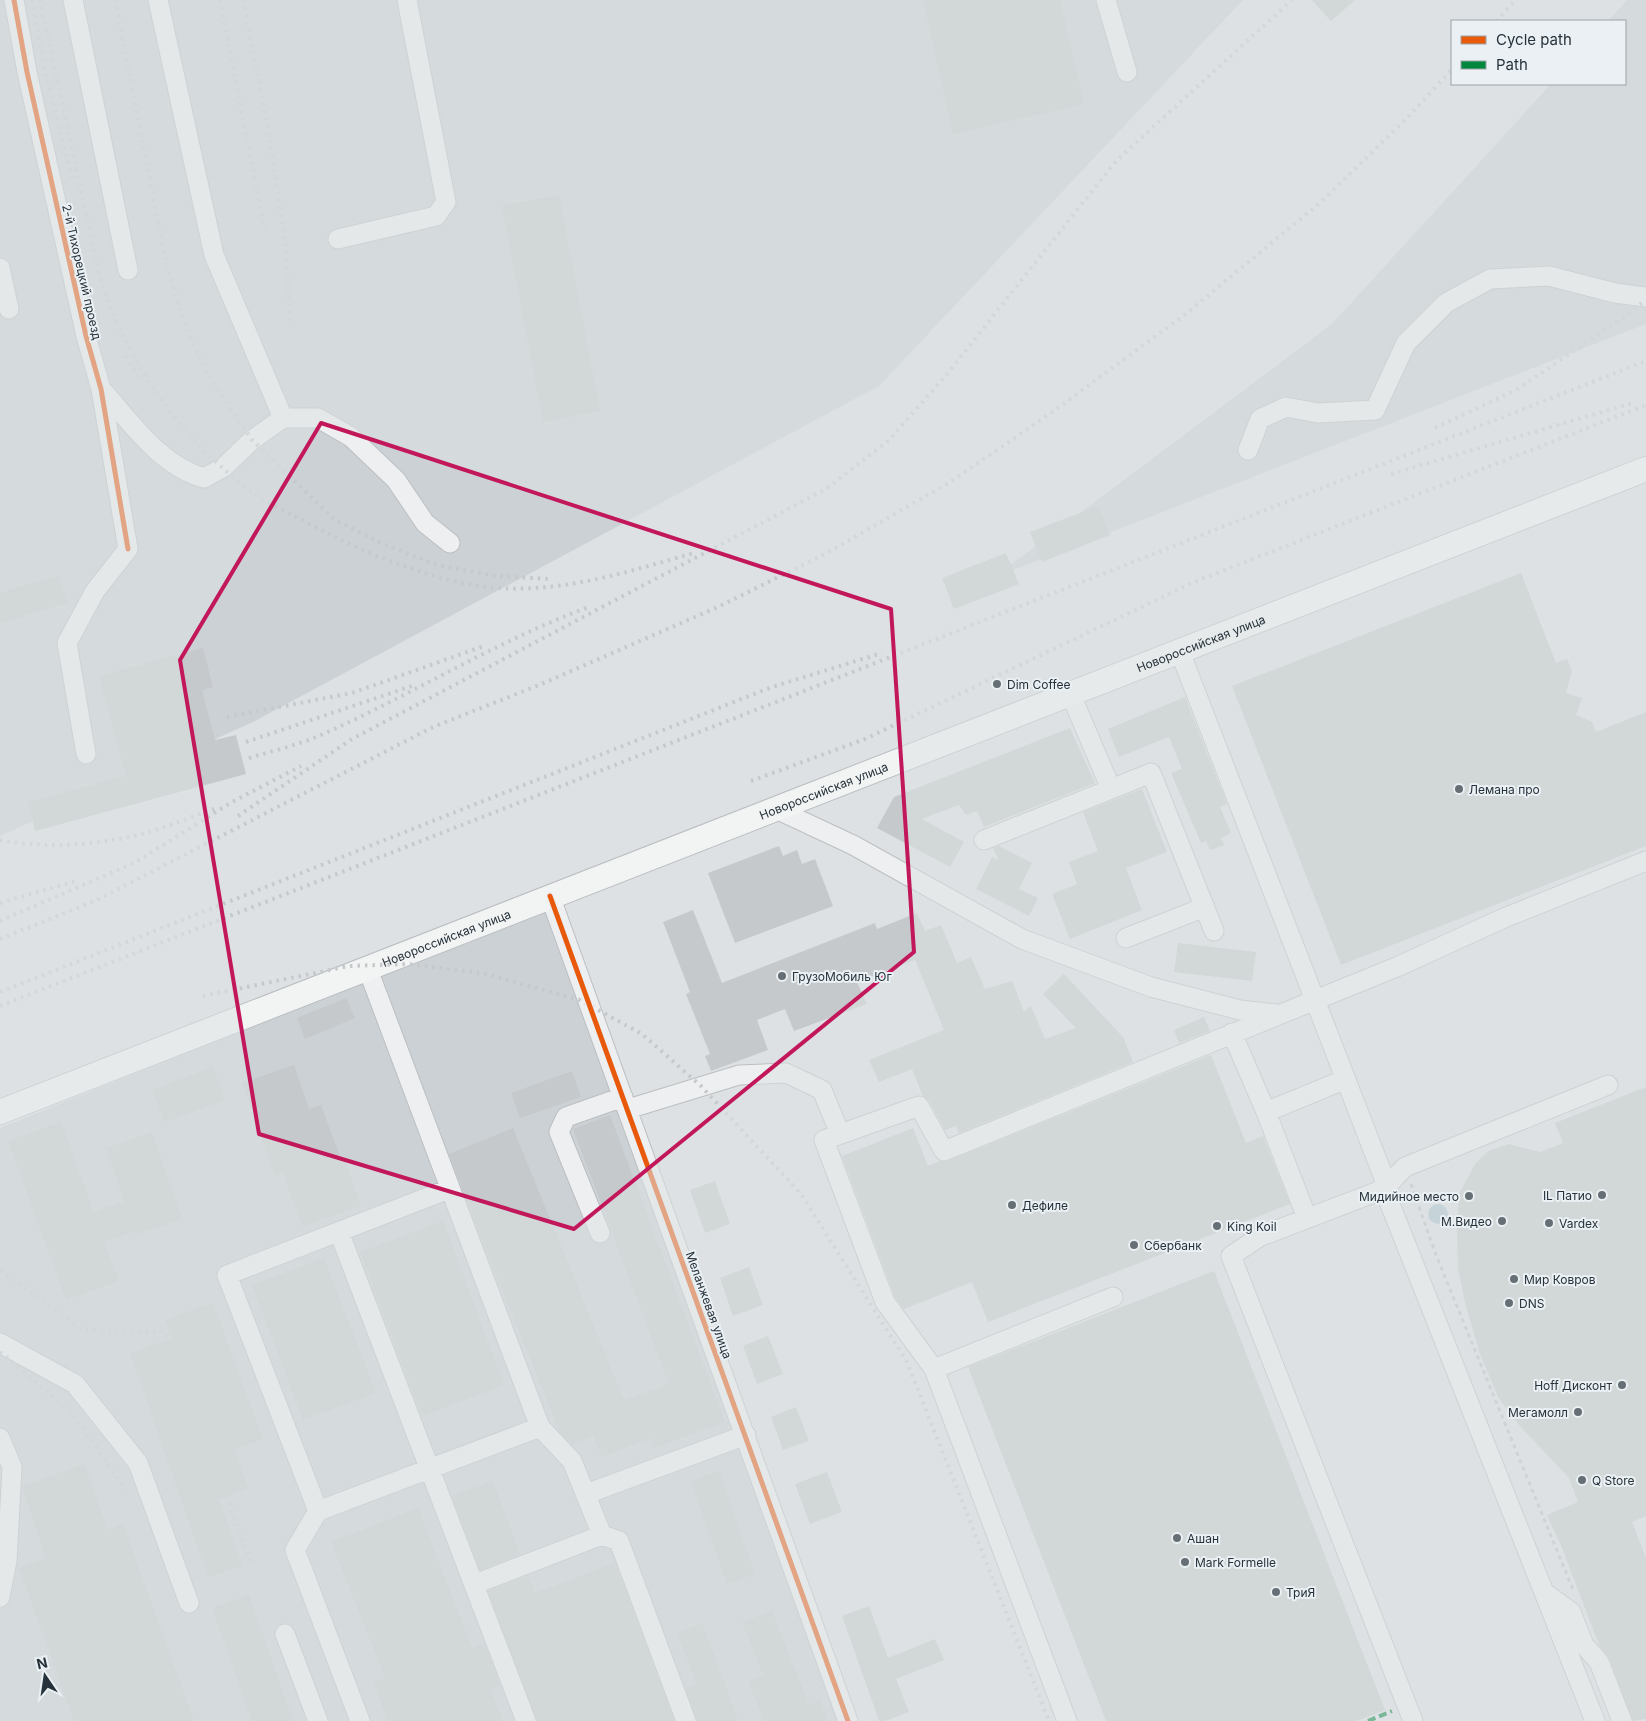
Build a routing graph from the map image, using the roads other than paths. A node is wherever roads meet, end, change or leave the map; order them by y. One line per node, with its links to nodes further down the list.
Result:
1 (14, 0): 12 (street, 2-й Тихорецкий проезд)
2 (73, 0): 9 (street)
3 (158, 0): 13 (street)
4 (407, 0): 7 (street)
5 (1106, 0): 6 (street)
6 (1127, 72)
7 (338, 239)
8 (0, 268): 11 (street)
9 (128, 270)
10 (1646, 297): 14 (street)
11 (10, 309)
12 (101, 389): 13 (street); 19 (street, 2-й Тихорецкий проезд)
13 (283, 418): 16 (street)
14 (1248, 450)
15 (1646, 469): 17 (main road, Новороссийская улица)
16 (450, 543)
17 (1180, 652): 18 (main road, Новороссийская улица); 29 (street)
18 (1071, 695): 20 (street); 21 (main road, Новороссийская улица)
19 (86, 754)
20 (1111, 789): 22 (street); 25 (street)
21 (776, 809): 24 (main road, Новороссийская улица); 30 (street)
22 (984, 840)
23 (1646, 861): 29 (street)
24 (550, 896): 28 (main road, Новороссийская улица); 34 (street, Меланжевая улица)
25 (1205, 907): 26 (street); 27 (street)
26 (1214, 931)
27 (1126, 938)
28 (367, 967): 35 (main road, Новороссийская улица); 38 (street)
29 (1316, 1000): 30 (street); 32 (street)
30 (1280, 1014): 31 (street)
31 (1232, 1034): 36 (street); 37 (street)
32 (1346, 1079): 36 (street); 39 (street)
33 (1608, 1085): 39 (street)
34 (625, 1103): 37 (street); 42 (street); 47 (street, Меланжевая улица)
35 (0, 1112)
36 (1266, 1112): 40 (street)
37 (840, 1134): 45 (street)
38 (449, 1189): 41 (street); 46 (street)
39 (1384, 1189): 40 (street); 54 (street)
40 (1307, 1218): 58 (street)
41 (339, 1232): 49 (street); 51 (street)
42 (600, 1233)
43 (1114, 1298): 45 (street)
44 (0, 1343): 56 (street)
45 (934, 1369): 64 (street)
46 (540, 1427): 49 (street); 50 (street)
47 (746, 1435): 50 (street); 63 (street, Меланжевая улица)
48 (0, 1438): 55 (street)
49 (430, 1468): 51 (street); 53 (street)
50 (586, 1494): 52 (street)
51 (318, 1511): 60 (street)
52 (602, 1535): 53 (street); 62 (street)
53 (475, 1584): 61 (street)
54 (1544, 1592): 65 (street); 66 (street)
55 (0, 1597)
56 (189, 1603)
57 (285, 1634): 59 (street)
58 (1410, 1720)
59 (318, 1721)
60 (360, 1721)
61 (526, 1721)
62 (686, 1721)
63 (848, 1721)
64 (1068, 1721)
65 (1595, 1721)
66 (1622, 1721)

